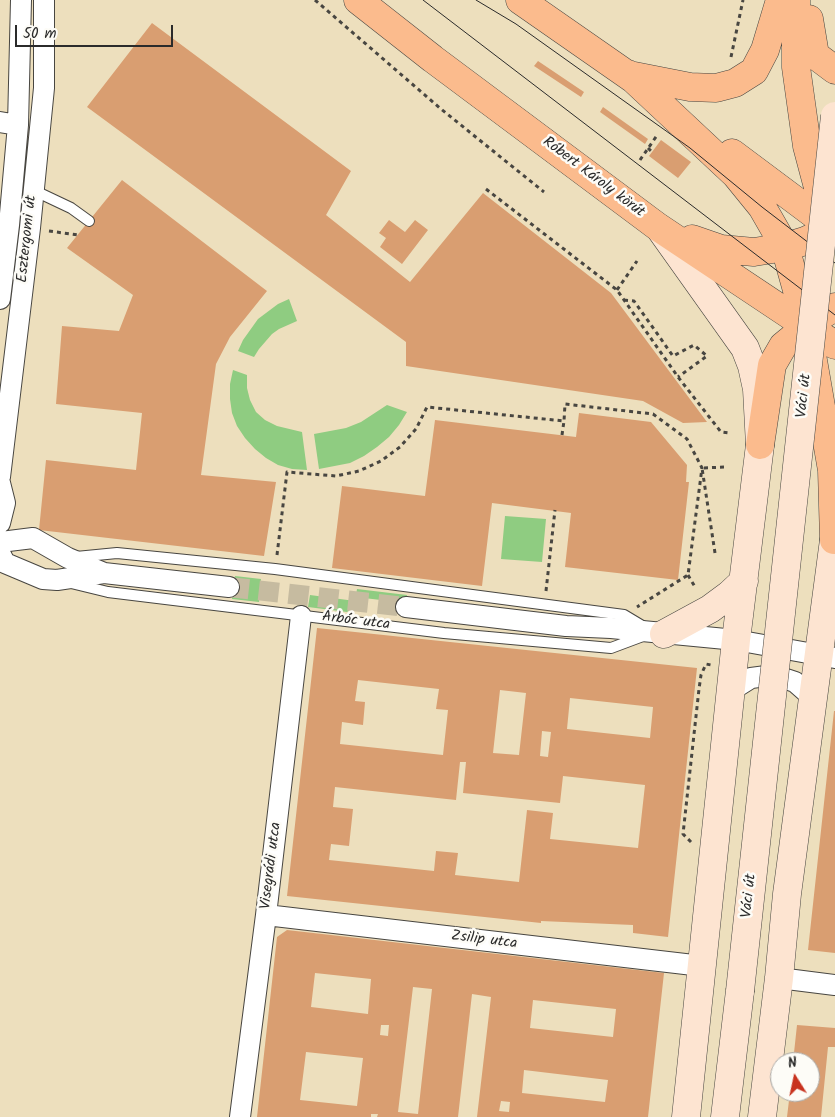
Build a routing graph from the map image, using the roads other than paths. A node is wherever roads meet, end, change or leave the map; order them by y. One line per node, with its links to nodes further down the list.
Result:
1 (22, 0): 11 (street, Esztergomi út)
2 (44, 0): 13 (street, Esztergomi út)
3 (358, 0): 15 (main road, Róbert Károly körút)
4 (520, 0): 9 (main road)
5 (780, 0): 9 (main road)
6 (796, 0): 16 (main road)
7 (806, 0): 8 (main road)
8 (835, 70)
9 (628, 74): 16 (main road); 17 (main road)
10 (835, 116): 47 (main road, Váci út, bridge)
11 (9, 124): 12 (street, Esztergomi út)
12 (12, 187): 13 (lane); 18 (street, Esztergomi út)
13 (34, 191): 14 (lane); 23 (street, Esztergomi út)
14 (89, 221)
15 (658, 227): 17 (main road); 20 (main road, Róbert Károly körút); 22 (main road)
16 (833, 231): 17 (main road)
17 (786, 247): 20 (main road)
18 (0, 299)
19 (835, 307): 20 (main road)
20 (807, 326): 21 (main road, Róbert Károly körút); 22 (main road); 26 (main road)
21 (835, 345)
22 (760, 445): 32 (main road)
23 (0, 477)
24 (0, 483): 25 (street)
25 (0, 523)
26 (834, 537): 38 (main road)
27 (0, 542): 29 (street, Árbóc utca)
28 (0, 553): 31 (street, Árbóc utca)
29 (68, 558): 30 (street, Árbóc utca); 36 (lane, Árbóc utca)
30 (104, 573): 31 (street, Árbóc utca); 33 (street, Árbóc utca)
31 (57, 580): 35 (lane, Árbóc utca)
32 (744, 581): 36 (main road); 37 (main road)
33 (229, 587)
34 (406, 607): 36 (street, Árbóc utca)
35 (301, 616): 36 (lane, Árbóc utca); 41 (street, Visegrádi utca)
36 (659, 633): 37 (street, Árbóc utca)
37 (736, 640): 38 (street, Árbóc utca); 39 (main road)
38 (826, 657): 40 (main road)
39 (732, 690): 40 (street); 42 (main road)
40 (812, 697): 43 (main road)
41 (266, 915): 42 (street, Zsilip utca); 45 (street, Visegrádi utca)
42 (702, 966): 46 (main road)
43 (779, 978): 44 (street); 48 (main road)
44 (835, 985)
45 (240, 1117)
46 (686, 1117)
47 (725, 1117)
48 (762, 1117)

